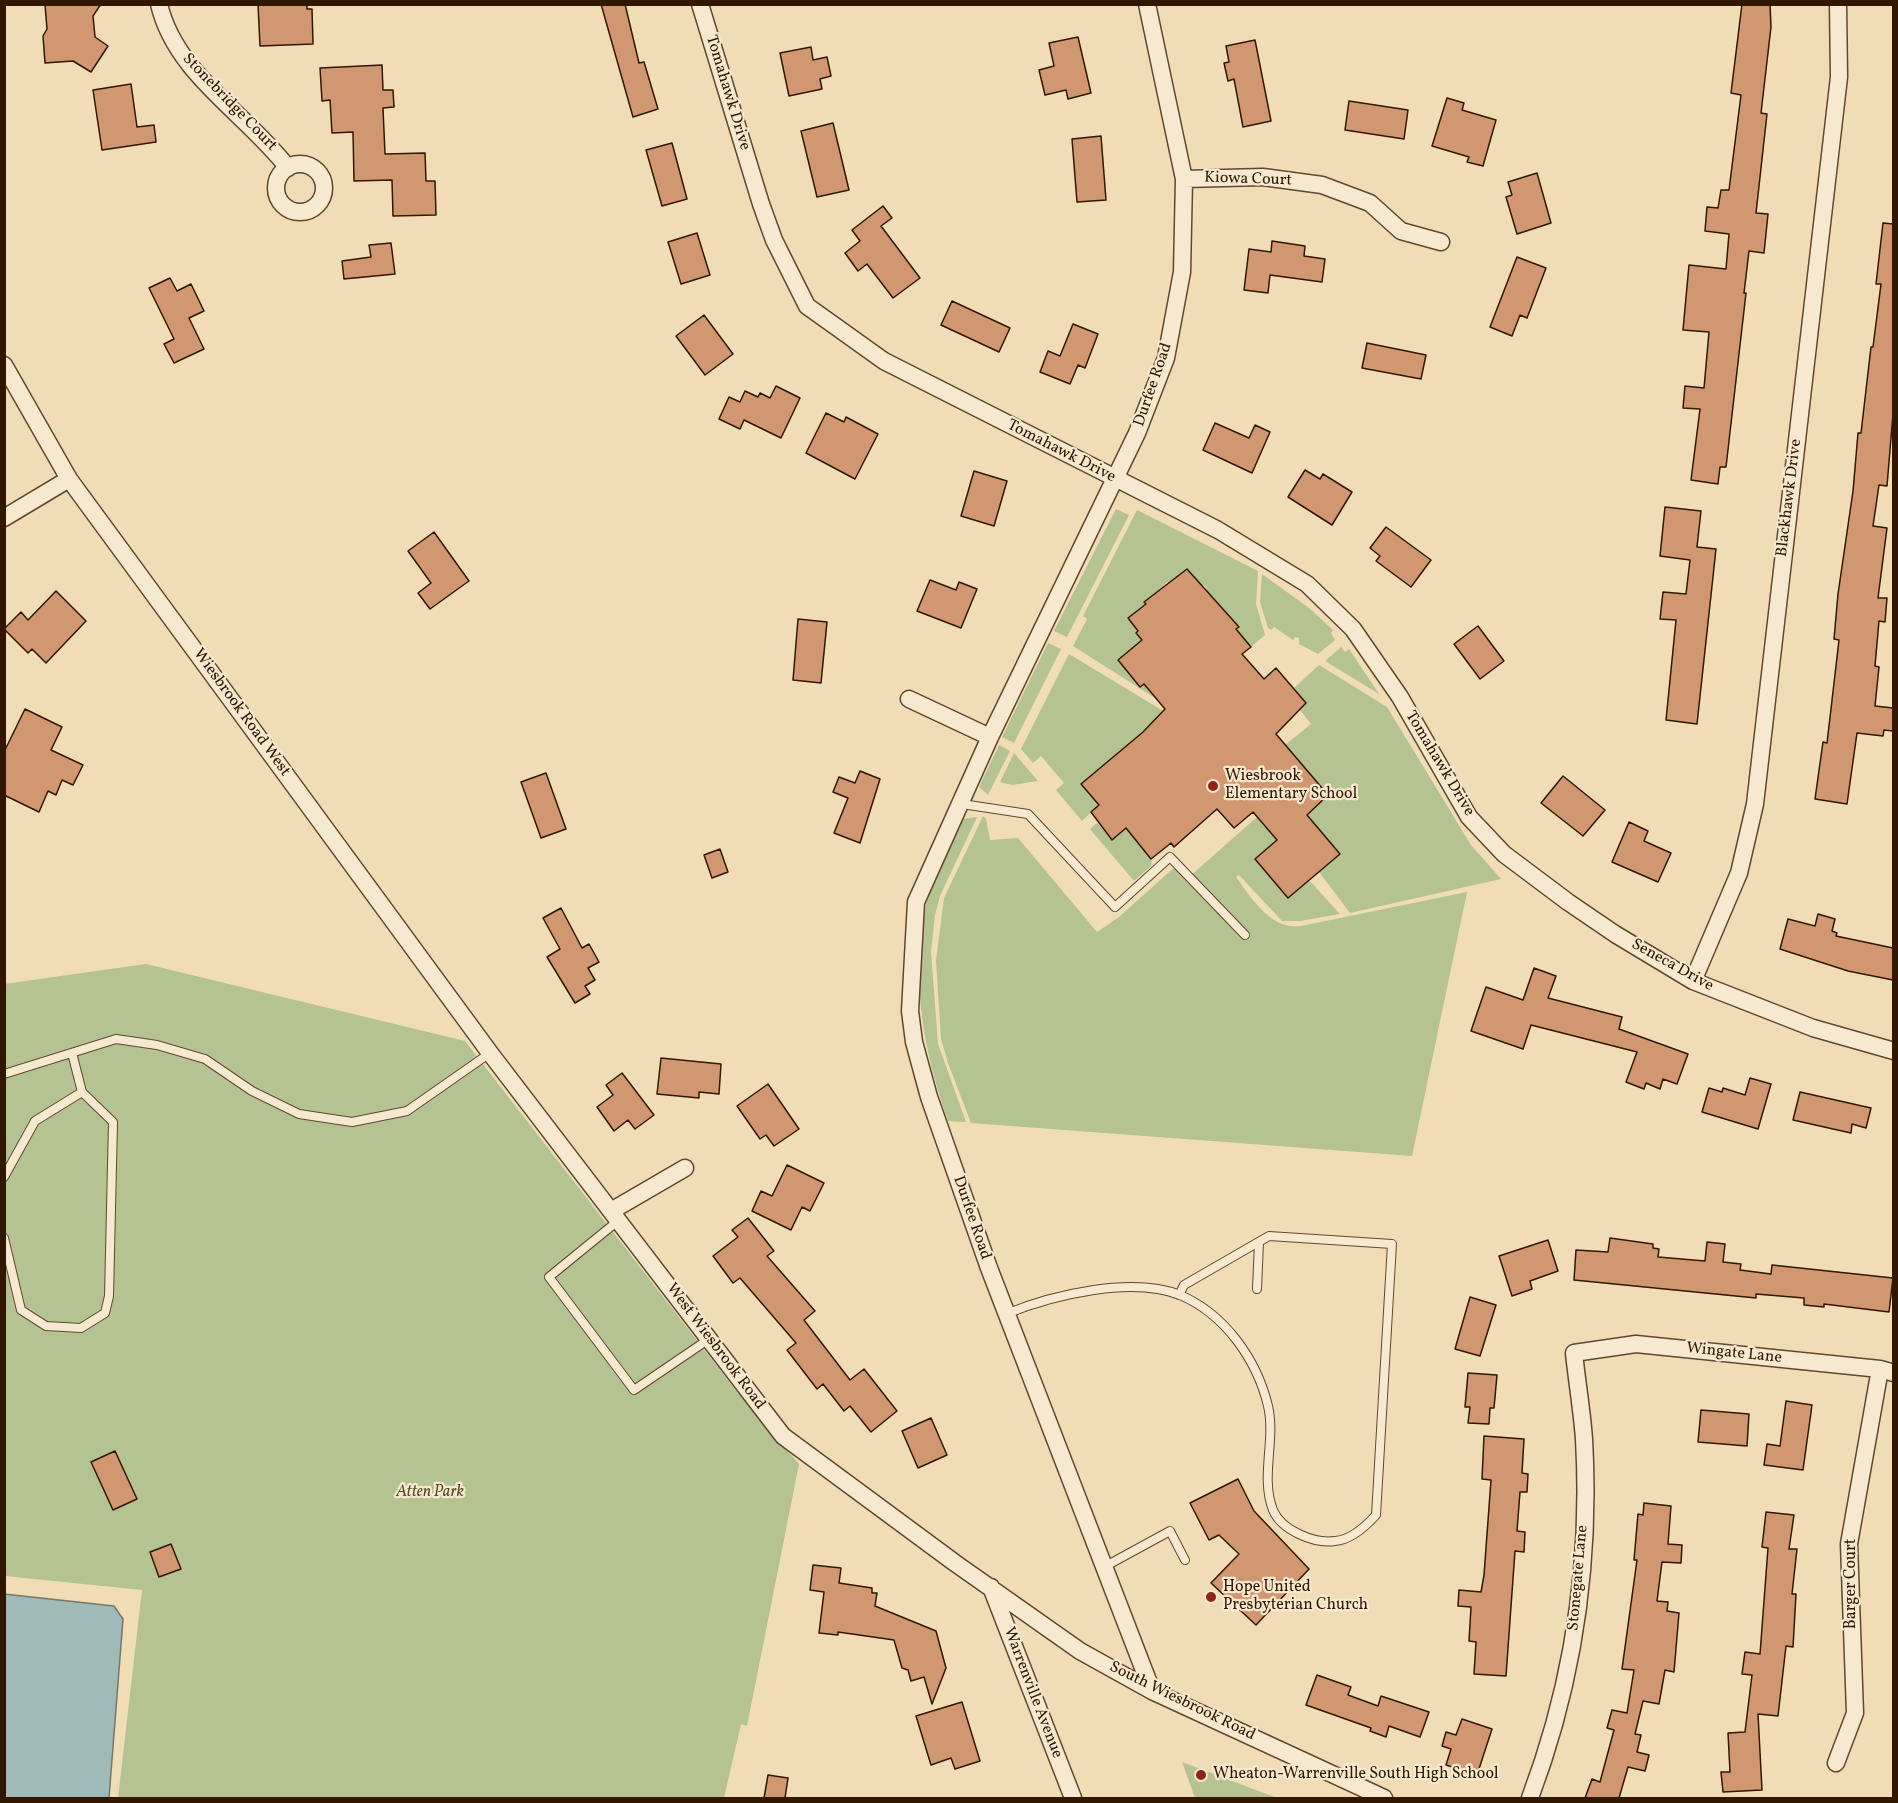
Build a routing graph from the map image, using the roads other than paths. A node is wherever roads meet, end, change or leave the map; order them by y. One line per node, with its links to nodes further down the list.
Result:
1 (159, 4): 5 (street, Stonebridge Court)
2 (700, 4): 10 (street, Tomahawk Drive)
3 (1147, 4): 6 (street, Durfee Road)
4 (1838, 4): 17 (street, Blackhawk Drive)
5 (288, 168)
6 (1184, 179): 7 (street, Kiowa Court); 10 (street, Durfee Road)
7 (1441, 242)
8 (4, 365): 9 (street, Wiesbrook Road West)
9 (69, 479): 11 (street); 20 (street, Wiesbrook Road West)
10 (1114, 479): 13 (street, Durfee Road); 15 (street, Tomahawk Drive)
11 (4, 519)
12 (909, 699): 13 (street)
13 (990, 737): 14 (street, Durfee Road)
14 (962, 804): 16 (lane); 30 (street, Durfee Road)
15 (1504, 854): 17 (street, Seneca Drive)
16 (1245, 935)
17 (1693, 981): 18 (street, Seneca Drive)
18 (1893, 1051)
19 (72, 1053): 20 (lane); 21 (lane); 22 (lane)
20 (490, 1053): 25 (street, West Wiesbrook Road)
21 (4, 1074)
22 (82, 1092): 24 (lane); 26 (lane)
23 (685, 1168): 25 (street)
24 (4, 1177)
25 (615, 1216): 31 (street, West Wiesbrook Road); 31 (lane)
26 (4, 1238)
27 (1259, 1242): 28 (lane); 29 (lane); 29 (lane)
28 (1257, 1289)
29 (1179, 1295): 30 (lane)
30 (1006, 1314): 35 (street, Durfee Road)
31 (709, 1339): 36 (street, West Wiesbrook Road)
32 (1574, 1353): 33 (street, Wingate Lane); 41 (street, Stonegate Lane)
33 (1887, 1371): 38 (street, Barger Court)
34 (1185, 1560): 35 (lane)
35 (1104, 1567): 37 (street, Durfee Road)
36 (991, 1587): 37 (street, South Wiesbrook Road); 39 (street, Warrenville Avenue)
37 (1152, 1691): 40 (street, South Wiesbrook Road)
38 (1836, 1763)
39 (1073, 1798)
40 (1384, 1798)
41 (1530, 1798)

